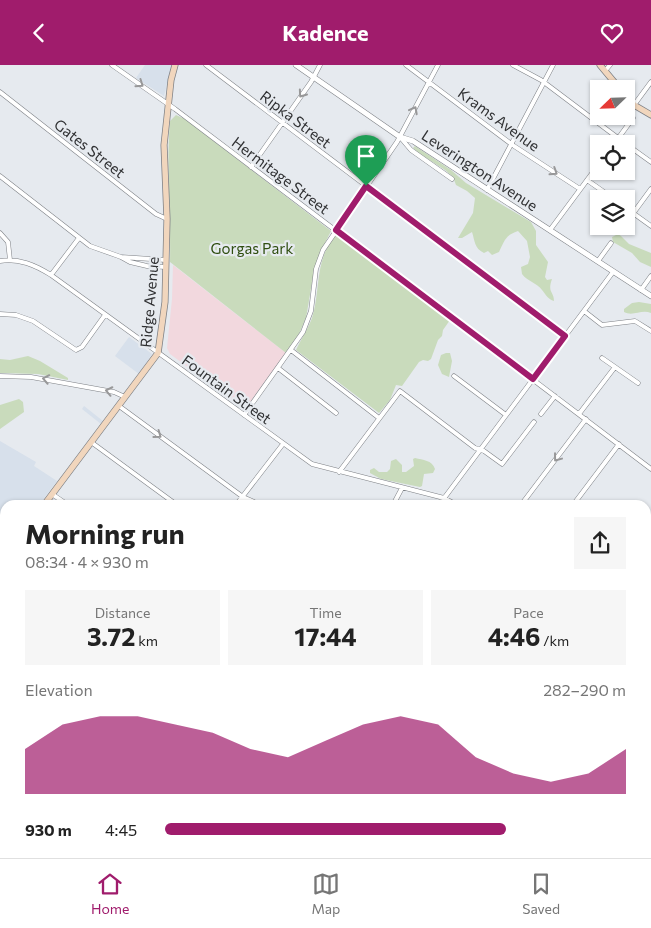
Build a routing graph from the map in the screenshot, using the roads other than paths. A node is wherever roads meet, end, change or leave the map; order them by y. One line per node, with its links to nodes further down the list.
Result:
1 (112, 65): 19 (street, Hermitage Street, one-way to 19)
2 (175, 65): 19 (main road, Ridge Avenue)
3 (206, 65): 23 (street, Ripka Street)
4 (296, 65): 13 (street, Leverington Avenue)
5 (320, 65): 13 (street)
6 (406, 65): 15 (street, Krams Avenue)
7 (438, 65): 15 (street)
8 (513, 65): 16 (street)
9 (553, 65): 16 (street)
10 (600, 65): 12 (main road)
11 (610, 65): 12 (street)
12 (605, 71): 14 (main road)
13 (314, 77): 23 (street, one-way to 23); 25 (street, Leverington Avenue)
14 (612, 80)
15 (429, 82): 25 (street, one-way to 15); 26 (street, Krams Avenue)
16 (544, 82): 24 (street); 26 (street)
17 (651, 82): 20 (street)
18 (0, 92): 41 (street, Gates Street)
19 (168, 104): 29 (street, Hermitage Street); 41 (main road, Ridge Avenue)
20 (635, 104)
21 (635, 106): 22 (main road)
22 (651, 115)
23 (282, 123): 29 (street); 34 (street, Ripka Street)
24 (614, 135)
25 (400, 137): 32 (street); 34 (street); 37 (street, Leverington Avenue)
26 (512, 144): 35 (street, Krams Avenue, one-way to 35); 37 (street)
27 (635, 150): 28 (street)
28 (651, 162)
29 (251, 167): 43 (street, Hermitage Street)
30 (590, 175): 33 (street)
31 (0, 176): 46 (street)
32 (452, 179)
33 (587, 179): 35 (street); 38 (street)
34 (366, 186): 43 (street); 63 (street, Ripka Street)
35 (580, 189): 44 (street)
36 (651, 189): 39 (street)
37 (487, 190): 44 (street, Leverington Avenue)
38 (602, 190)
39 (635, 210)
40 (635, 215): 42 (street)
41 (167, 219): 50 (main road, Ridge Avenue)
42 (651, 227)
43 (336, 230): 64 (street); 71 (street, Hermitage Street)
44 (550, 230): 52 (street, Leverington Avenue)
45 (0, 233): 49 (street)
46 (79, 238): 48 (street); 55 (street)
47 (611, 243): 52 (street)
48 (121, 257): 50 (street); 53 (street)
49 (10, 260): 51 (street, Fountain Street); 55 (street, Fountain Street)
50 (166, 260): 53 (main road, Ridge Avenue)
51 (0, 261)
52 (598, 261): 54 (street, Leverington Avenue)
53 (166, 267): 65 (main road, Ridge Avenue)
54 (613, 272): 57 (street, Leverington Avenue); 59 (street)
55 (51, 275): 61 (street, Fountain Street)
56 (651, 276): 57 (street)
57 (641, 290): 58 (street, Leverington Avenue)
58 (651, 296)
59 (584, 311): 62 (street); 63 (street)
60 (0, 314): 61 (street)
61 (105, 315): 65 (street, Fountain Street)
62 (651, 331)
63 (565, 336): 71 (street)
64 (291, 350): 68 (street); 81 (street)
65 (158, 353): 74 (main road, Ridge Avenue); 79 (street, Fountain Street)
66 (602, 359): 67 (street)
67 (615, 367): 72 (street); 78 (street)
68 (278, 368): 76 (street); 79 (street)
69 (0, 376): 74 (street, one-way to 69)
70 (454, 376): 80 (street)
71 (533, 379): 73 (street, Hermitage Street); 80 (street)
72 (638, 383)
73 (554, 396): 77 (street); 78 (street, Hermitage Street)
74 (126, 397): 75 (main road, Ridge Avenue)
75 (119, 407): 84 (main road, Ridge Avenue); 92 (street, one-way to 92)
76 (336, 413)
77 (541, 414)
78 (579, 414): 82 (street, Hermitage Street)
79 (244, 415): 85 (street, Fountain Street)
80 (506, 415): 87 (street)
81 (380, 418): 87 (street); 89 (street)
82 (586, 419): 86 (street, Hermitage Street); 100 (street, one-way to 100)
83 (534, 422): 87 (street)
84 (91, 442): 91 (main road, Ridge Avenue); 96 (street)
85 (284, 444): 89 (street, Fountain Street); 92 (street)
86 (619, 444): 88 (street, Hermitage Street); 101 (street)
87 (480, 450): 93 (street)
88 (650, 467)
89 (339, 471): 90 (street, Fountain Street)
90 (402, 488): 93 (street, Fountain Street); 99 (street)
91 (52, 494): 94 (main road, Ridge Avenue); 95 (street)
92 (242, 497): 97 (street); 98 (street)
93 (444, 499)
94 (48, 500)
95 (61, 500)
96 (170, 500)
97 (240, 500)
98 (249, 500)
99 (396, 500)
100 (525, 500)
101 (577, 500)

